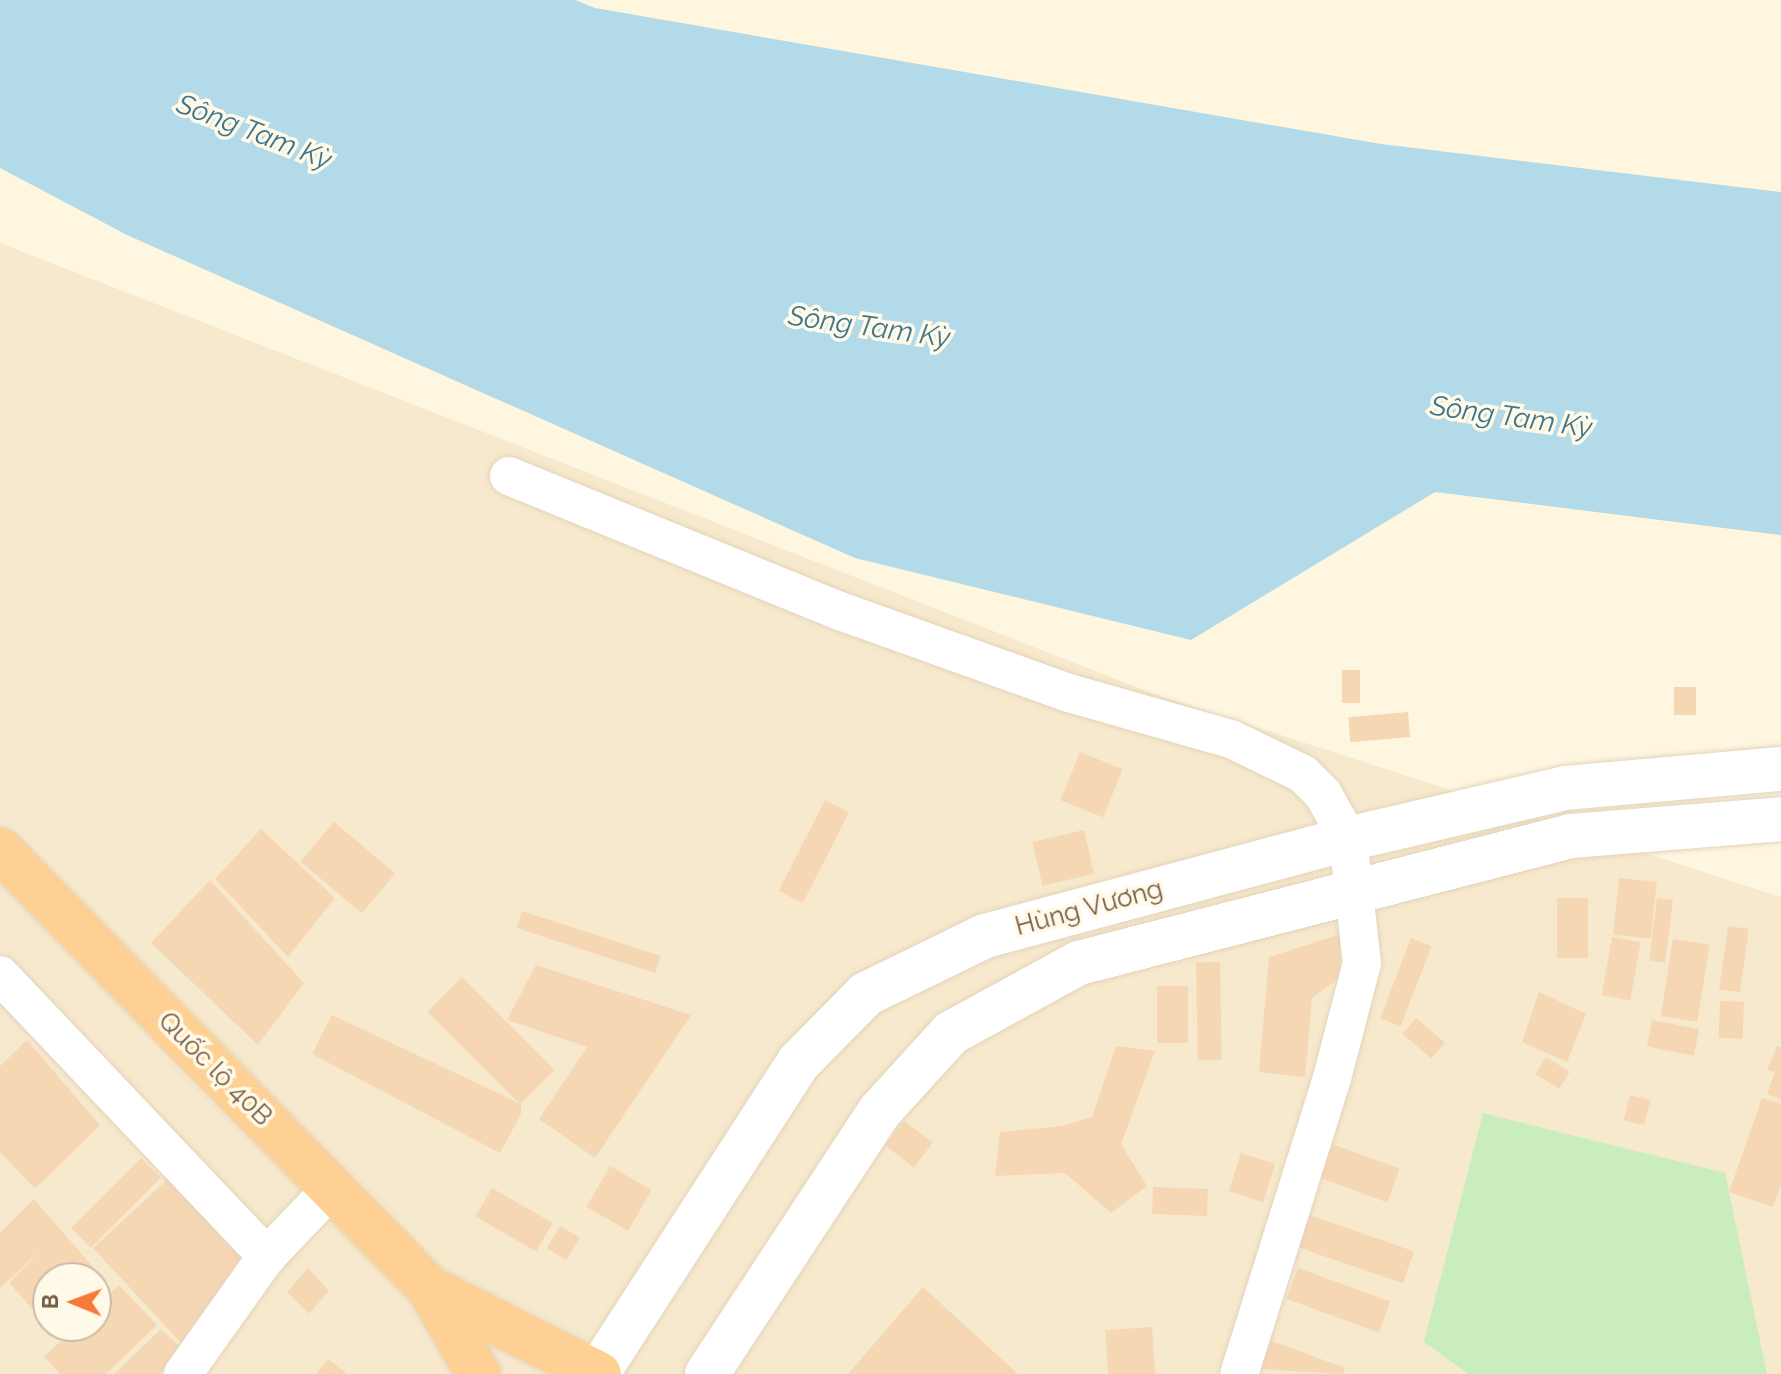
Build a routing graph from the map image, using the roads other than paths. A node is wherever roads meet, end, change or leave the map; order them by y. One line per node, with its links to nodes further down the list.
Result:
1 (509, 476): 4 (street)
2 (1781, 769): 4 (main road, Hùng Vương)
3 (1781, 819): 6 (main road, Hùng Vương)
4 (1348, 839): 6 (street); 13 (main road, Hùng Vương)
5 (0, 850): 8 (highway, Quốc lộ 40B)
6 (1357, 893): 14 (main road, Hùng Vương); 15 (street)
7 (0, 975): 9 (street)
8 (332, 1188): 9 (street); 10 (highway, Quốc lộ 40B)
9 (267, 1256): 11 (street)
10 (430, 1289): 12 (highway); 13 (highway)
11 (183, 1374)
12 (478, 1374)
13 (598, 1374)
14 (707, 1374)
15 (1239, 1374)

